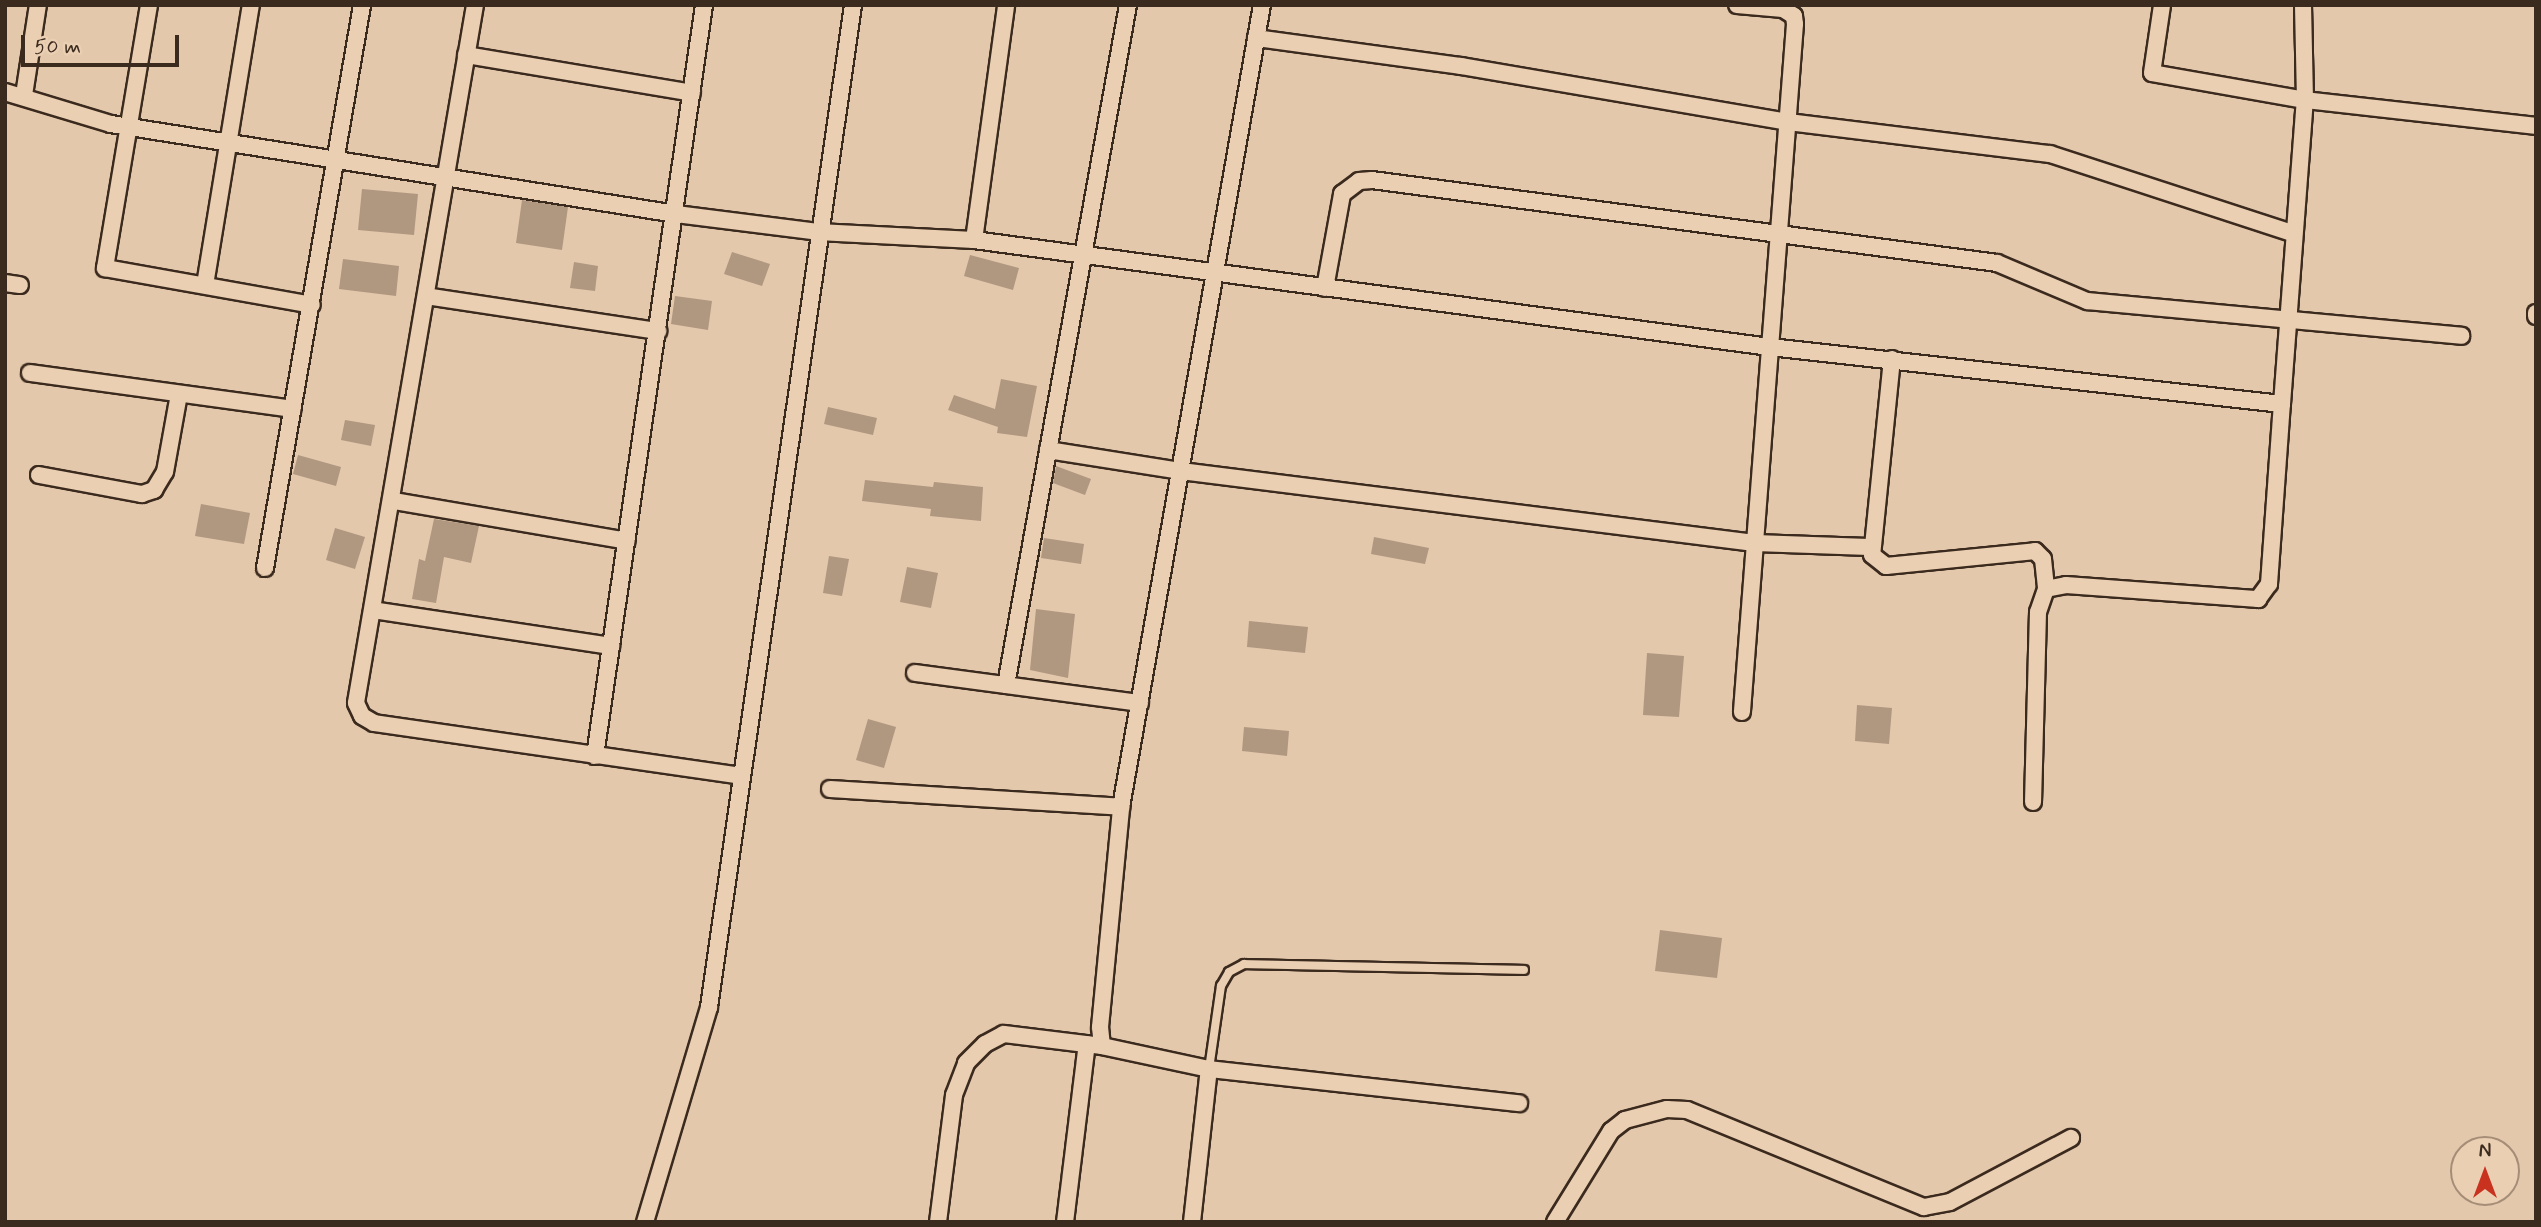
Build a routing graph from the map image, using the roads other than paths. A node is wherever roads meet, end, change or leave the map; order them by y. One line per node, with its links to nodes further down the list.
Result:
1 (37, 5): 18 (street)
2 (149, 5): 22 (street)
3 (251, 5): 23 (street)
4 (362, 5): 24 (street)
5 (475, 5): 15 (street)
6 (704, 5): 17 (street)
7 (853, 5): 27 (street)
8 (1006, 5): 30 (street)
9 (1128, 5): 31 (street)
10 (1262, 5): 14 (street)
11 (1737, 5): 20 (street)
12 (2162, 5): 19 (street)
13 (2303, 5): 19 (street)
14 (1256, 38): 20 (street); 32 (street)
15 (466, 55): 17 (street); 25 (street)
16 (5, 92): 18 (street)
17 (692, 93): 26 (street)
18 (24, 95): 22 (street)
19 (2305, 100): 21 (street); 28 (street)
20 (1788, 122): 28 (street); 29 (street)
21 (2536, 126)
22 (131, 127): 23 (street); 33 (street)
23 (229, 142): 24 (street); 33 (street)
24 (337, 158): 25 (street); 36 (street)
25 (445, 176): 26 (street); 35 (street)
26 (676, 214): 27 (street); 38 (street)
27 (818, 232): 30 (street); 62 (street)
28 (2292, 233): 37 (street)
29 (1781, 235): 34 (street); 37 (street); 40 (street)
30 (974, 240): 31 (street)
31 (1082, 255): 32 (street); 46 (street)
32 (1215, 274): 34 (street); 47 (street)
33 (205, 285): 36 (street)
34 (1325, 288): 40 (street)
35 (426, 296): 38 (street); 49 (street)
36 (312, 305): 45 (street)
37 (2290, 317): 39 (street); 44 (street)
38 (658, 331): 50 (street)
39 (2461, 336)
40 (1770, 347): 41 (street); 51 (street)
41 (1892, 359): 44 (street); 52 (street)
42 (30, 373): 43 (street)
43 (179, 394): 45 (street); 48 (street)
44 (2282, 404): 54 (street)
45 (293, 409): 53 (street)
46 (1048, 450): 47 (street); 58 (street)
47 (1181, 471): 51 (street); 59 (street)
48 (39, 475)
49 (394, 501): 50 (street); 55 (street)
50 (627, 541): 56 (street)
51 (1755, 543): 52 (street); 60 (street)
52 (1869, 547): 54 (street)
53 (265, 568)
54 (2046, 589): 64 (street)
55 (373, 610): 56 (street); 61 (street)
56 (611, 646): 61 (street)
57 (915, 673): 58 (street)
58 (1006, 685): 59 (street)
59 (1140, 703): 65 (street)
60 (1742, 712)
61 (595, 756): 62 (street)
62 (740, 776): 71 (street)
63 (830, 789): 65 (street)
64 (2033, 802)
65 (1121, 807): 67 (street)
66 (1524, 970): 68 (lane)
67 (1094, 1045): 68 (street); 72 (street); 73 (street)
68 (1209, 1069): 69 (street); 74 (street)
69 (1519, 1103)
70 (2071, 1138): 75 (street)
71 (645, 1222)
72 (938, 1222)
73 (1065, 1222)
74 (1192, 1222)
75 (1555, 1222)

